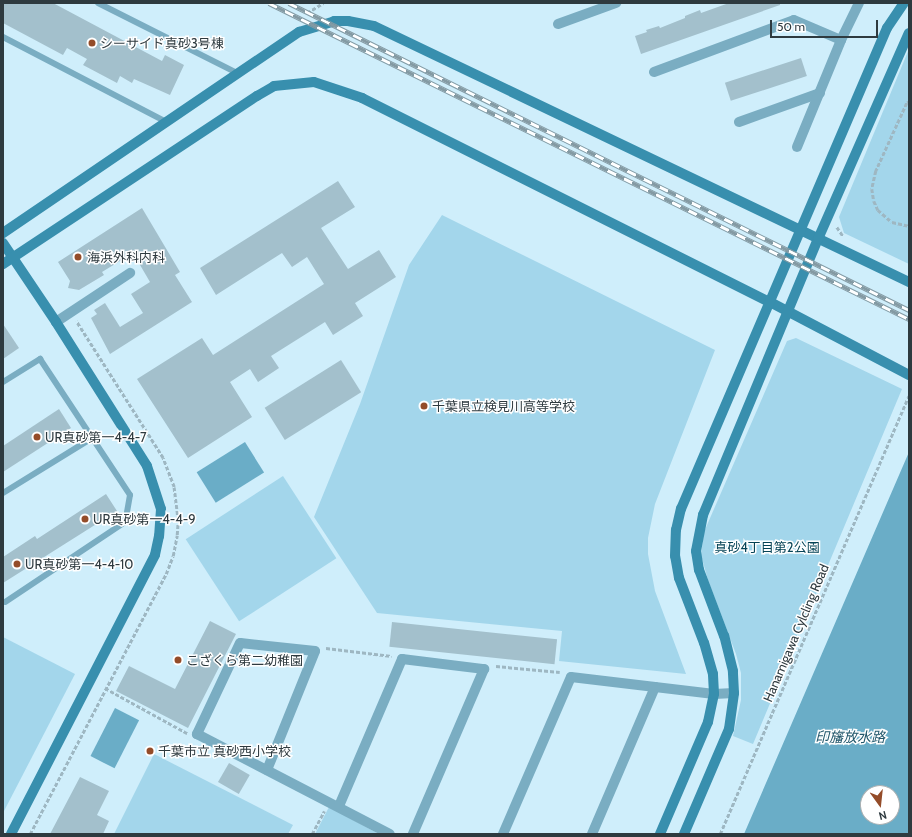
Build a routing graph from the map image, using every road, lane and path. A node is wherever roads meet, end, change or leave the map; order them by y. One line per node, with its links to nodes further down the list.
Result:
1 (98, 3): 12 (lane)
2 (323, 3): 6 (path)
3 (616, 3): 7 (street)
4 (858, 3): 10 (street)
5 (904, 3): 20 (street)
6 (307, 13)
7 (558, 24)
8 (909, 33): 23 (street)
9 (3, 37): 15 (lane)
10 (841, 40): 11 (street); 13 (street)
11 (654, 72)
12 (237, 73): 15 (street); 20 (street)
13 (820, 93): 16 (street); 17 (street)
14 (909, 102): 19 (path)
15 (166, 122): 21 (street)
16 (739, 122)
17 (797, 147)
18 (836, 223): 22 (path)
19 (909, 226)
20 (799, 231): 23 (street); 29 (street)
21 (3, 233)
22 (844, 237)
23 (818, 240): 28 (street); 30 (street)
24 (3, 243): 25 (street)
25 (12, 258): 26 (street); 29 (street); 32 (street)
26 (3, 264)
27 (130, 273): 32 (street)
28 (909, 282)
29 (770, 302): 30 (street); 46 (street)
30 (788, 311): 33 (street); 45 (street)
31 (75, 319): 44 (path)
32 (56, 322): 51 (street)
33 (909, 376)
34 (3, 382): 36 (lane)
35 (909, 396): 60 (path, Hanamigawa Cylcling Road)
36 (92, 438): 37 (lane); 38 (lane)
37 (3, 493)
38 (5, 602)
39 (315, 651): 40 (path); 47 (street); 48 (street)
40 (402, 659): 41 (street); 50 (street)
41 (484, 669): 42 (path); 55 (street)
42 (571, 676): 43 (street); 56 (street)
43 (655, 687): 46 (street); 57 (street)
44 (105, 688): 47 (path); 52 (path)
45 (734, 693): 46 (street); 59 (street)
46 (714, 694): 58 (street)
47 (197, 734): 48 (street)
48 (267, 770): 49 (street)
49 (329, 801): 50 (street); 53 (path)
50 (338, 806): 54 (street)
51 (11, 834)
52 (30, 834)
53 (312, 834)
54 (390, 834)
55 (413, 834)
56 (503, 834)
57 (592, 834)
58 (660, 834)
59 (684, 834)
60 (720, 834)

